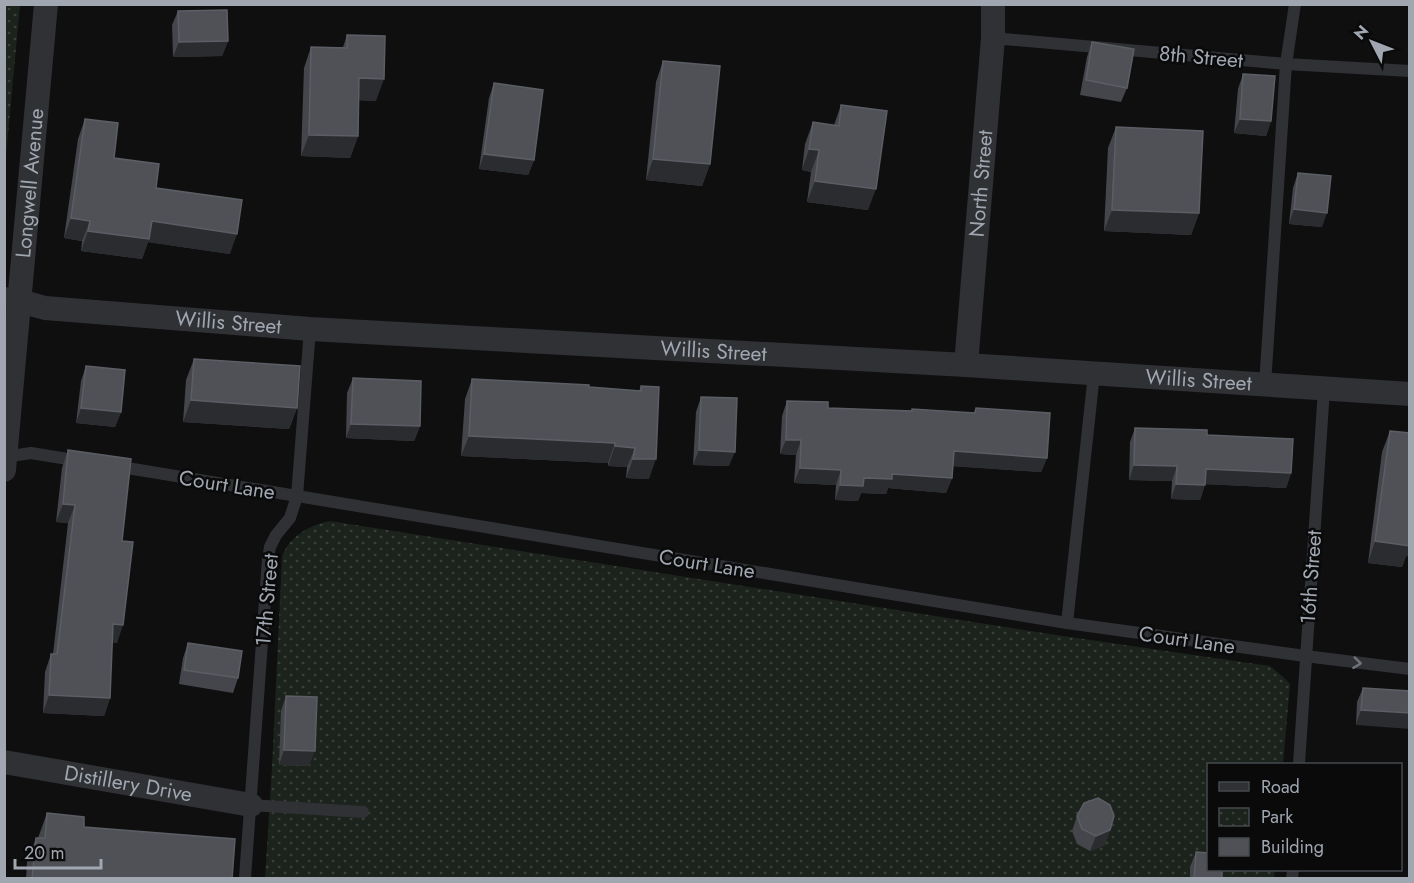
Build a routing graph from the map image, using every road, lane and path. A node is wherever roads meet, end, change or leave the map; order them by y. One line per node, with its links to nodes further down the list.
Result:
1 (46, 4): 7 (street, Longwell Avenue)
2 (993, 4): 4 (street, North Street)
3 (1296, 4): 5 (lane)
4 (993, 38): 5 (lane, 8th Street); 9 (street, North Street)
5 (1286, 64): 6 (lane, 8th Street); 11 (lane)
6 (1410, 71)
7 (12, 300): 8 (street, Willis Street); 14 (street, Longwell Avenue)
8 (310, 329): 9 (street, Willis Street); 15 (lane, 17th Street)
9 (966, 365): 10 (street, Willis Street)
10 (1094, 374): 11 (street, Willis Street); 16 (lane)
11 (1265, 385): 12 (street, Willis Street)
12 (1324, 389): 13 (street, Willis Street); 17 (lane, 16th Street)
13 (1410, 394)
14 (5, 461): 15 (lane, Court Lane)
15 (297, 496): 16 (lane, Court Lane); 21 (lane, 17th Street)
16 (1067, 623): 17 (lane, Court Lane)
17 (1305, 656): 18 (lane, Court Lane, one-way to 18); 20 (lane, 16th Street)
18 (1410, 669)
19 (4, 762): 21 (street, Distillery Drive)
20 (1299, 763)
21 (251, 805): 22 (lane); 23 (lane, 17th Street)
22 (363, 812)
23 (245, 879)

